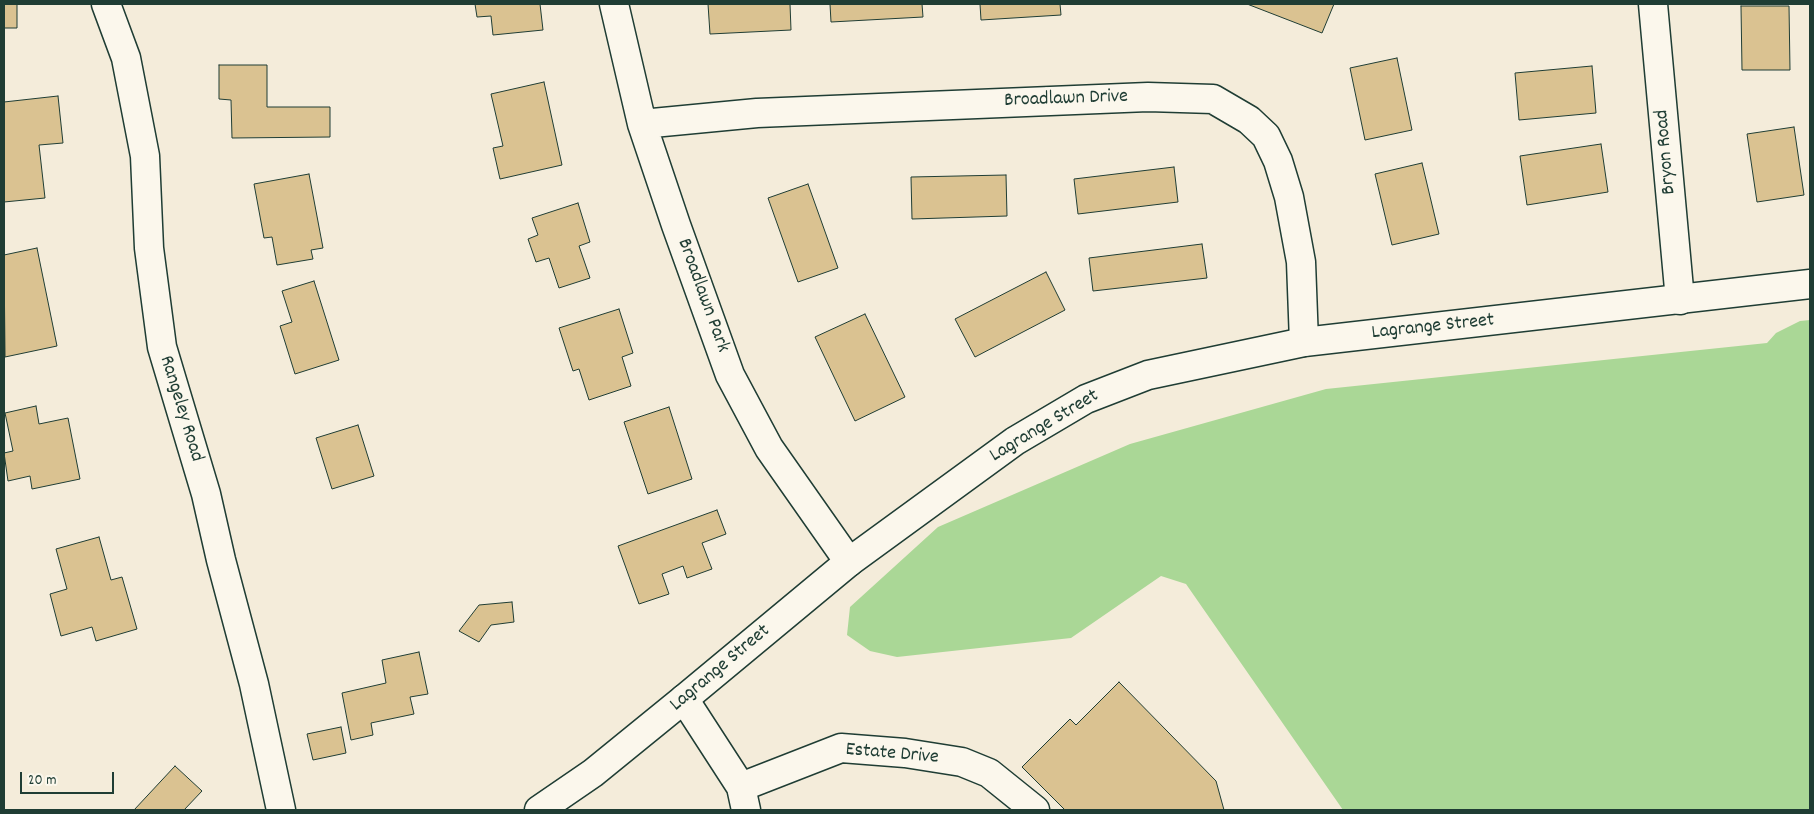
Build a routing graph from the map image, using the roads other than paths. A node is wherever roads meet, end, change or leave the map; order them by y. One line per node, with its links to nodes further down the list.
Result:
1 (106, 4): 11 (street, Rangeley Road)
2 (614, 4): 4 (street, Broadlawn Park)
3 (1653, 4): 6 (street, Bryon Road)
4 (642, 124): 7 (street, Broadlawn Drive); 8 (street, Broadlawn Park)
5 (1810, 284): 6 (street, Lagrange Street)
6 (1680, 300): 7 (street, Lagrange Street)
7 (1304, 342): 8 (street, Lagrange Street)
8 (849, 562): 9 (street, Lagrange Street)
9 (684, 699): 10 (street, Estate Drive); 12 (street, Lagrange Street)
10 (744, 799): 13 (street, Estate Drive)
11 (281, 810)
12 (539, 810)
13 (1035, 810)

